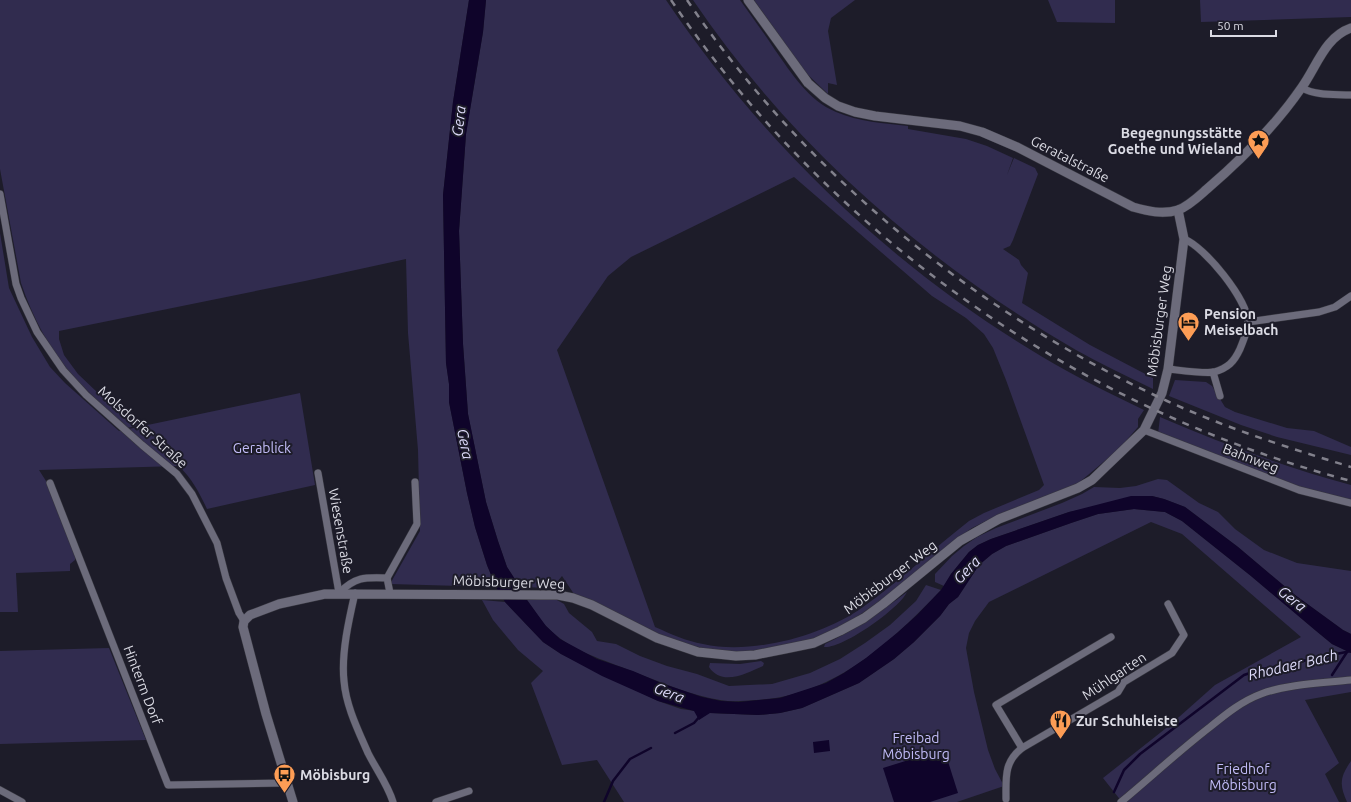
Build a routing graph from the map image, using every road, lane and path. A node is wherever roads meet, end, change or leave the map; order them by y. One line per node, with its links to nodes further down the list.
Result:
1 (748, 0): 6 (street, Geratalstraße)
2 (1351, 28): 3 (street, Geratalstraße)
3 (1302, 88): 4 (street); 6 (street, Geratalstraße)
4 (1351, 94)
5 (0, 194): 23 (street, Molsdorfer Straße)
6 (1178, 210): 7 (street, Möbisburger Weg)
7 (1184, 239): 9 (street); 10 (street, Möbisburger Weg)
8 (1351, 296): 9 (street)
9 (1248, 322): 11 (street)
10 (1168, 369): 11 (street); 13 (street, Möbisburger Weg)
11 (1213, 372): 12 (street)
12 (1220, 396)
13 (1144, 430): 17 (street, Bahnweg); 21 (street, Möbisburger Weg)
14 (318, 473): 19 (street, Wiesenstraße)
15 (415, 482): 18 (street)
16 (50, 483): 27 (street, Hinterm Dorf)
17 (1351, 503)
18 (387, 578): 19 (street); 21 (street)
19 (339, 593): 20 (street, Möbisburger Weg); 23 (street, Möbisburger Weg)
20 (355, 593): 21 (street, Möbisburger Weg); 34 (street)
21 (390, 593)
22 (1168, 604): 26 (street, Mühlgarten)
23 (244, 621): 27 (street, Molsdorfer Straße)
24 (1111, 637): 26 (street)
25 (1351, 680): 36 (street)
26 (1022, 748): 31 (street, Mühlgarten)
27 (285, 781): 33 (street, Molsdorfer Straße)
28 (0, 790): 32 (street)
29 (469, 790): 35 (street)
30 (1002, 792): 31 (street, Mühlgarten)
31 (1007, 800)
32 (22, 802)
33 (293, 802)
34 (393, 802)
35 (436, 802)
36 (1122, 802)

